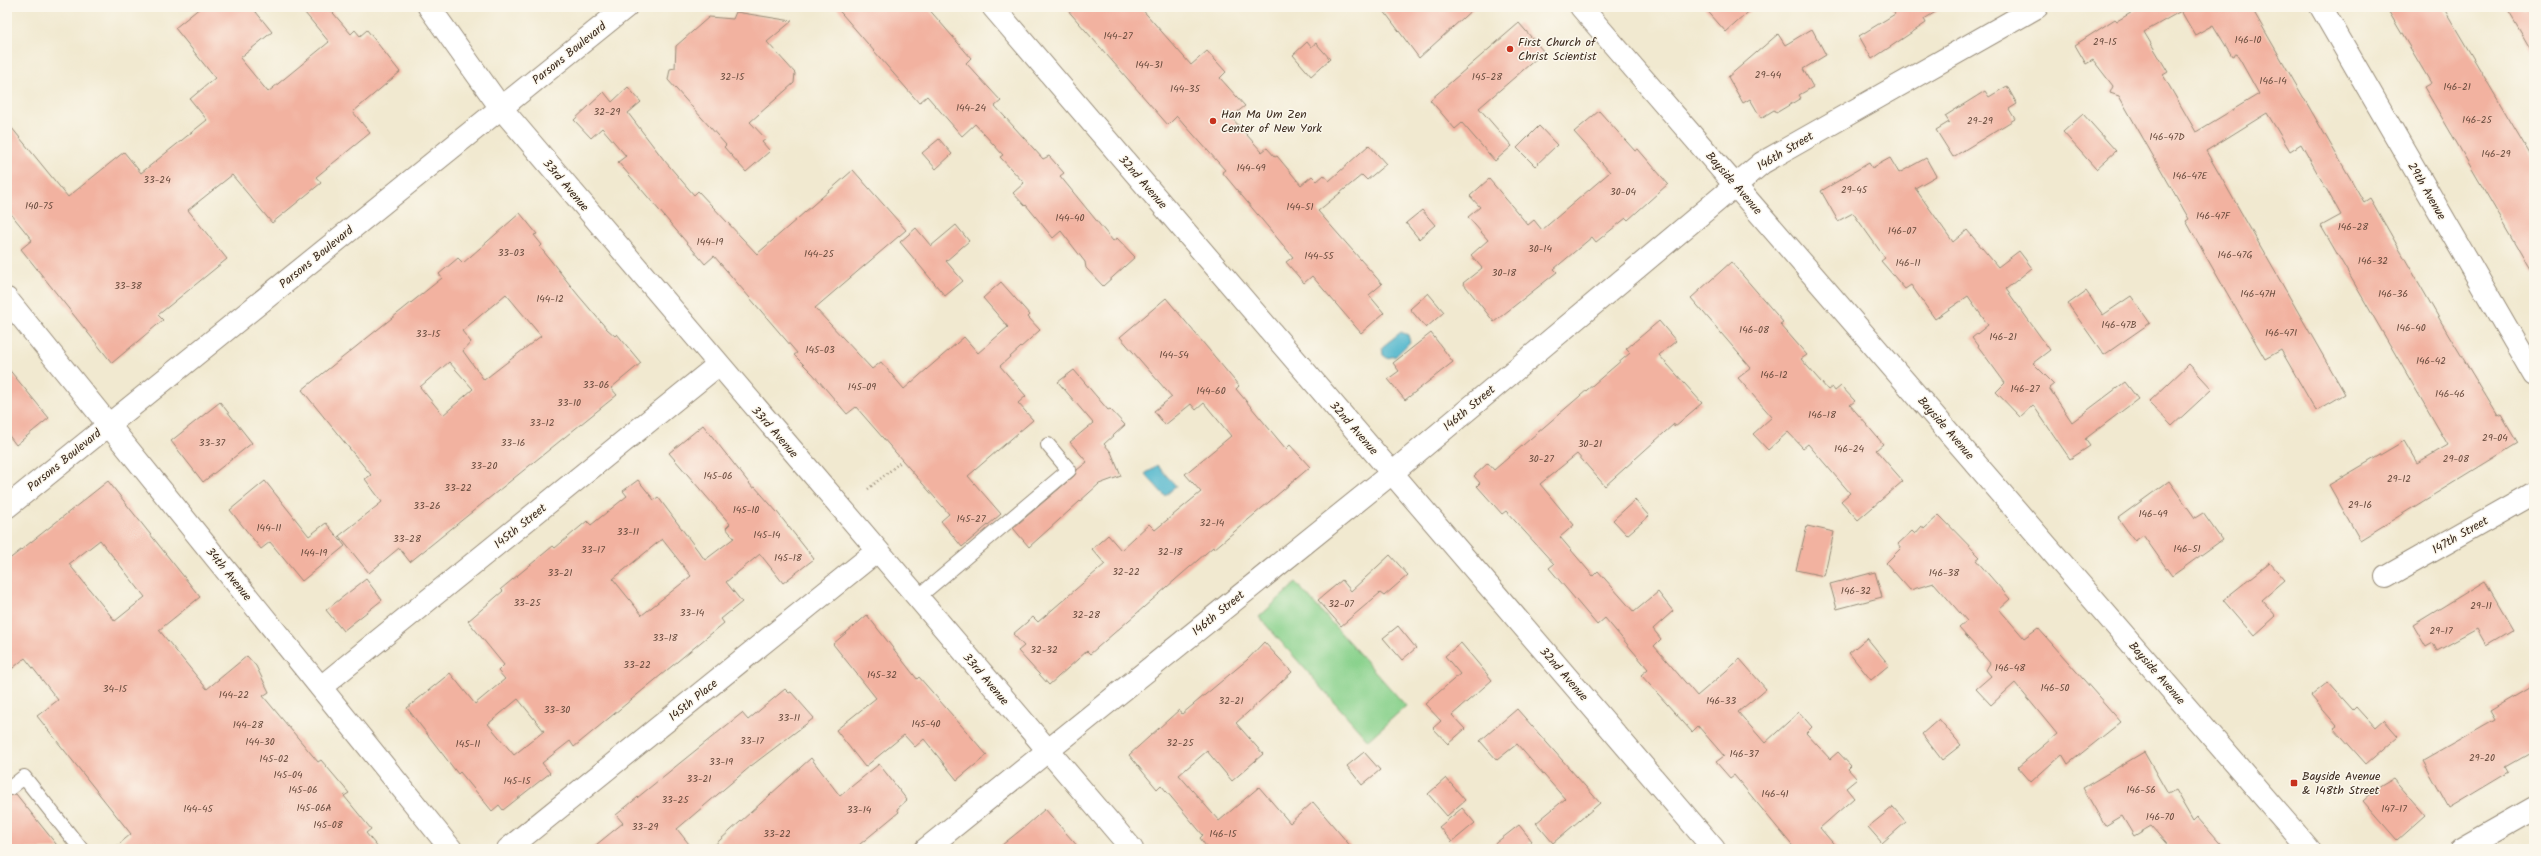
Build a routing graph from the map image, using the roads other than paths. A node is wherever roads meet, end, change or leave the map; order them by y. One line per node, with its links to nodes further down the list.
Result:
1 (429, 7): 8 (street, 33rd Avenue)
2 (626, 7): 8 (street, Parsons Boulevard)
3 (993, 7): 15 (street, 32nd Avenue)
4 (1581, 7): 9 (street, Bayside Avenue)
5 (2037, 7): 7 (street, 146th Street)
6 (2321, 7): 12 (street, 29th Avenue)
7 (2004, 14): 9 (street, 146th Street)
8 (501, 108): 11 (street, 33rd Avenue); 13 (street, Parsons Boulevard)
9 (1736, 185): 15 (street, 146th Street); 31 (street, Bayside Avenue)
10 (7, 298): 13 (street, 34th Avenue)
11 (718, 365): 18 (street, 33rd Avenue); 21 (street, 145th Street)
12 (2534, 375)
13 (108, 424): 17 (street, Parsons Boulevard); 21 (street, 34th Avenue)
14 (1048, 445): 20 (lane)
15 (1392, 472): 22 (street, 146th Street); 30 (street, 32nd Avenue)
16 (2534, 493): 19 (street, 147th Street)
17 (7, 506)
18 (877, 551): 20 (street, 33rd Avenue); 27 (street, 145th Place)
19 (2386, 577)
20 (917, 598): 22 (street, 33rd Avenue)
21 (321, 687): 26 (street, 34th Avenue)
22 (1047, 751): 28 (street, 146th Street); 29 (street, 33rd Avenue)
23 (10, 788): 25 (lane)
24 (2534, 808): 32 (street)
25 (82, 849)
26 (452, 849)
27 (508, 849)
28 (926, 849)
29 (1132, 849)
30 (1714, 849)
31 (2310, 849)
32 (2462, 849)

